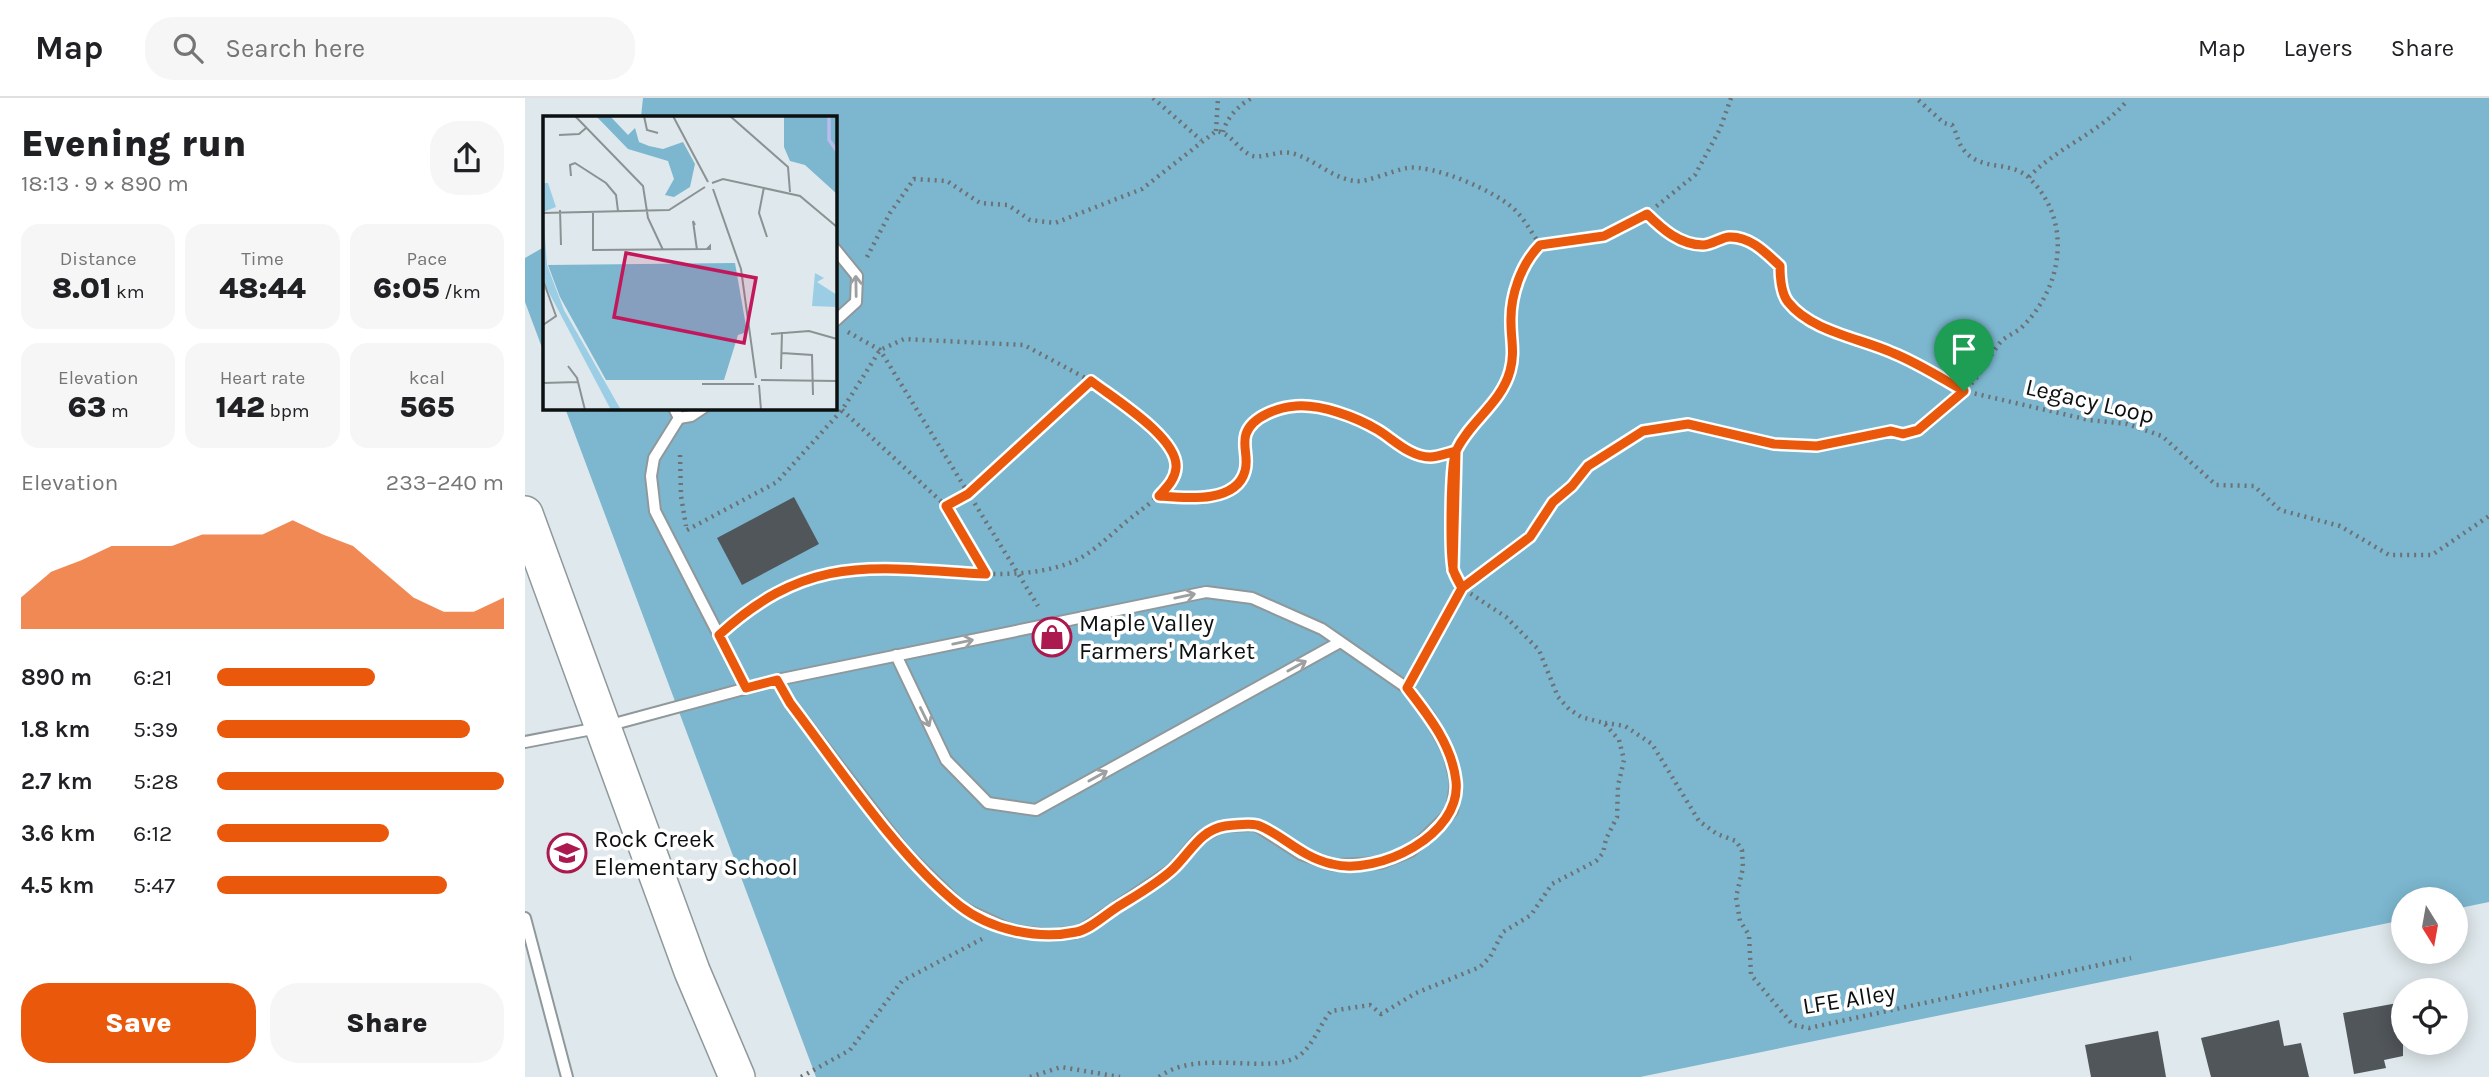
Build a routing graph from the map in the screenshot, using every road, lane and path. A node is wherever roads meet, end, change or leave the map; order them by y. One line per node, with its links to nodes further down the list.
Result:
1 (1153, 98): 9 (path)
2 (1218, 98): 7 (path)
3 (1252, 98): 8 (path)
4 (1731, 98): 11 (path)
5 (1916, 98): 10 (path)
6 (2126, 102): 10 (path)
7 (1216, 131): 8 (path); 9 (path)
8 (1223, 132): 12 (path)
9 (1201, 140): 14 (path)
10 (2029, 177): 19 (path)
11 (1647, 214): 12 (path); 19 (path, Legacy Loop)
12 (1540, 245): 23 (path)
13 (837, 251): 14 (lane)
14 (857, 276): 15 (lane, one-way to 14)
15 (837, 319)
16 (846, 331): 17 (path)
17 (880, 350): 18 (path); 21 (path); 24 (path)
18 (1091, 381): 24 (path); 25 (path)
19 (1964, 391): 28 (path, Legacy Loop); 33 (path)
20 (700, 410): 22 (lane)
21 (842, 410): 26 (path); 29 (path)
22 (677, 413): 29 (path); 37 (lane)
23 (1456, 451): 25 (path); 33 (path)
24 (968, 494): 26 (path); 31 (path)
25 (1159, 496): 31 (path)
26 (946, 506): 32 (path)
27 (525, 514): 44 (main road)
28 (2489, 516)
29 (687, 531): 30 (path)
30 (693, 542)
31 (1017, 573): 32 (path); 36 (path)
32 (986, 574): 35 (path)
33 (1462, 588): 42 (path); 43 (path)
34 (730, 608): 35 (path)
35 (736, 619): 37 (path)
36 (1049, 624): 38 (lane, one-way to 38); 39 (lane, one-way to 36)
37 (719, 635): 41 (lane)
38 (1340, 642): 39 (lane, one-way to 38); 42 (lane)
39 (896, 655): 40 (lane)
40 (777, 680): 41 (lane); 47 (lane)
41 (746, 688): 44 (lane)
42 (1407, 688): 47 (lane)
43 (1604, 723): 48 (path, LFE Alley); 54 (path)
44 (603, 727): 45 (lane); 50 (main road)
45 (525, 742)
46 (525, 918): 49 (lane)
47 (1013, 932): 51 (path)
48 (2131, 958)
49 (567, 1077)
50 (737, 1077)
51 (801, 1077)
52 (1030, 1077): 53 (path)
53 (1120, 1077)
54 (1159, 1077)

